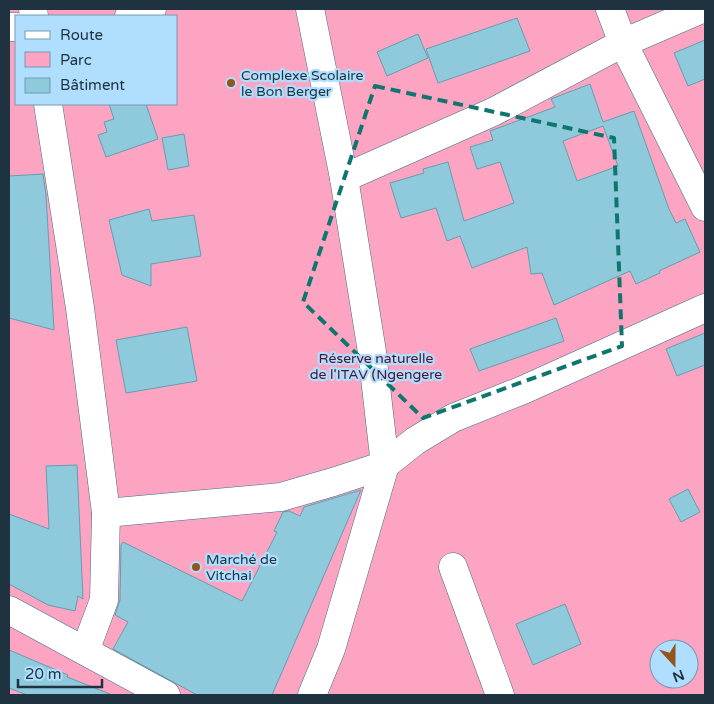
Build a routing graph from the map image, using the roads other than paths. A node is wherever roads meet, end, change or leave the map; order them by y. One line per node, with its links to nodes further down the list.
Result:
1 (152, 9): 5 (street)
2 (310, 9): 8 (street)
3 (610, 9): 6 (street)
4 (702, 9): 6 (street)
5 (132, 15)
6 (623, 43): 8 (street); 9 (street)
7 (48, 105): 12 (street)
8 (344, 178): 11 (street)
9 (705, 207)
10 (705, 308): 11 (street)
11 (385, 465): 12 (street); 17 (street)
12 (106, 513): 15 (street)
13 (453, 566): 18 (street)
14 (9, 610): 15 (street)
15 (85, 651): 16 (street)
16 (166, 695)
17 (312, 695)
18 (500, 695)

